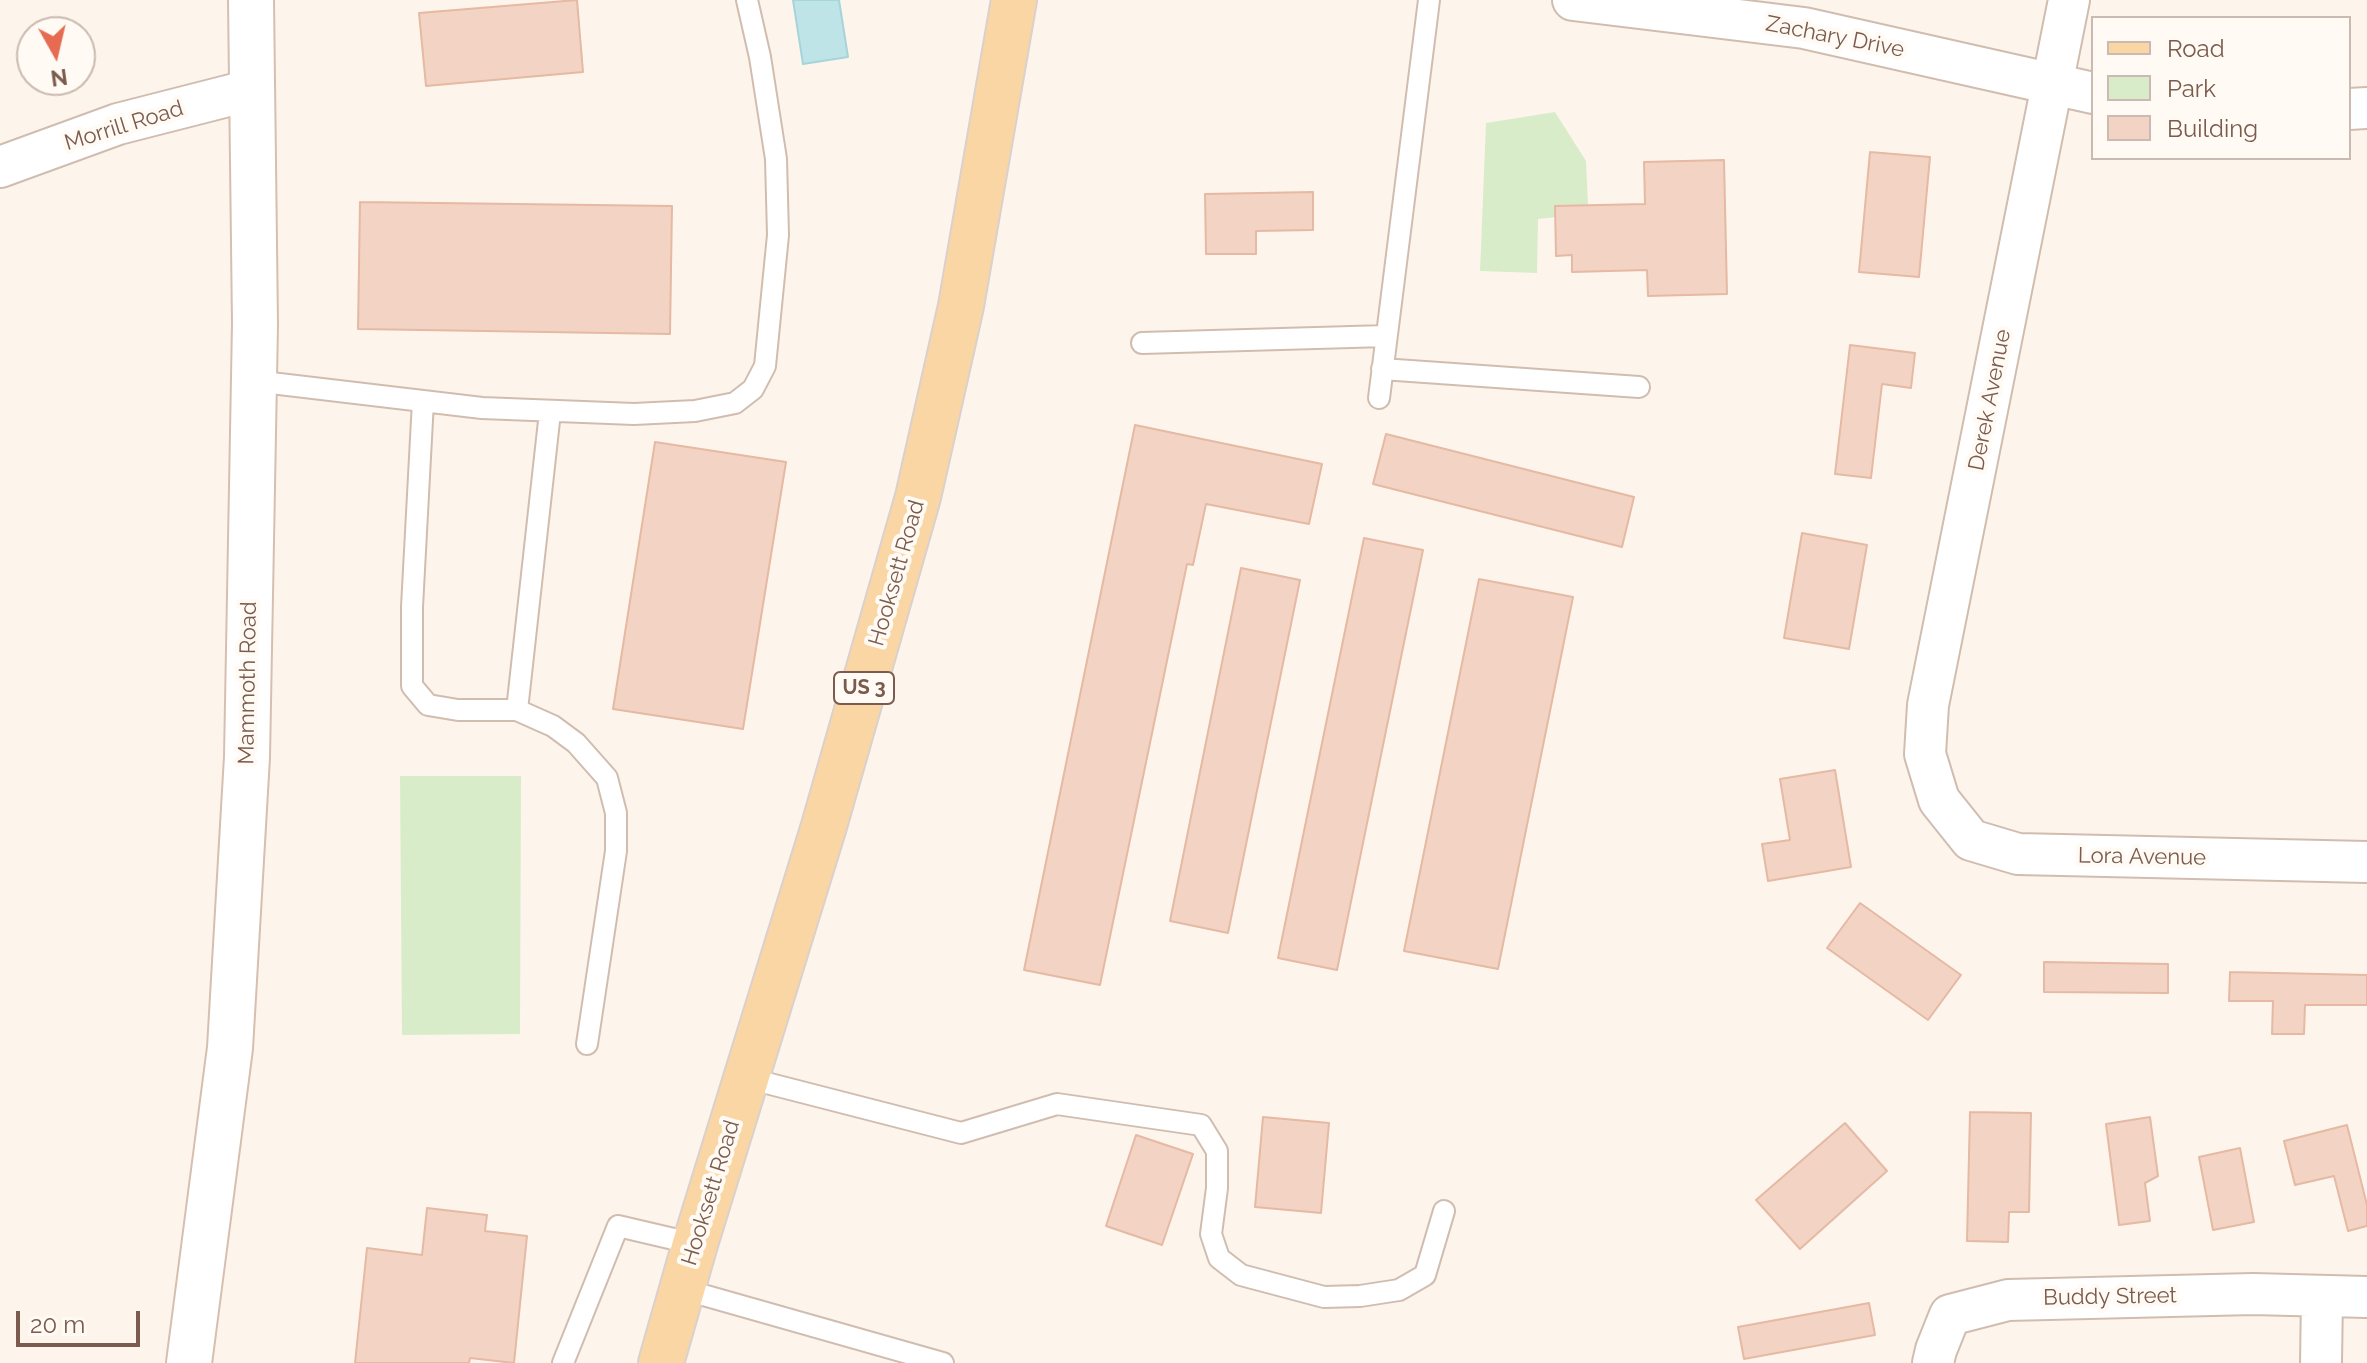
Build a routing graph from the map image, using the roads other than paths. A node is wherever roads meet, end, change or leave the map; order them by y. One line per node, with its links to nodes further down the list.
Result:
1 (251, 0): 8 (main road, Mammoth Road)
2 (747, 0): 18 (lane)
3 (1014, 0): 23 (main road, Hooksett Road / US 3)
4 (1429, 0): 11 (lane)
5 (1573, 0): 7 (street, Zachary Drive)
6 (2069, 0): 7 (street, Derek Avenue)
7 (2053, 85): 9 (street, Zachary Drive); 20 (street, Derek Avenue)
8 (251, 90): 10 (street, Morrill Road); 14 (main road, Mammoth Road)
9 (2091, 93)
10 (0, 167)
11 (1386, 336): 12 (lane); 13 (lane)
12 (1142, 343)
13 (1382, 369): 15 (lane); 16 (lane)
14 (254, 381): 17 (lane); 29 (main road, Mammoth Road)
15 (1639, 387)
16 (1379, 398)
17 (423, 401): 18 (lane); 19 (lane)
18 (550, 412): 19 (lane)
19 (517, 710): 22 (lane)
20 (1939, 800): 21 (street, Lora Avenue)
21 (2367, 862)
22 (587, 1044)
23 (747, 1078): 24 (lane); 25 (main road, Hooksett Road / US 3)
24 (1444, 1211)
25 (695, 1244): 26 (main road, Hooksett Road / US 3); 30 (lane)
26 (682, 1289): 31 (main road, Hooksett Road / US 3); 32 (lane)
27 (2322, 1296): 28 (street); 33 (street, Buddy Street); 34 (street)
28 (2367, 1297)
29 (189, 1363)
30 (563, 1363)
31 (661, 1363)
32 (943, 1363)
33 (1933, 1363)
34 (2321, 1363)

